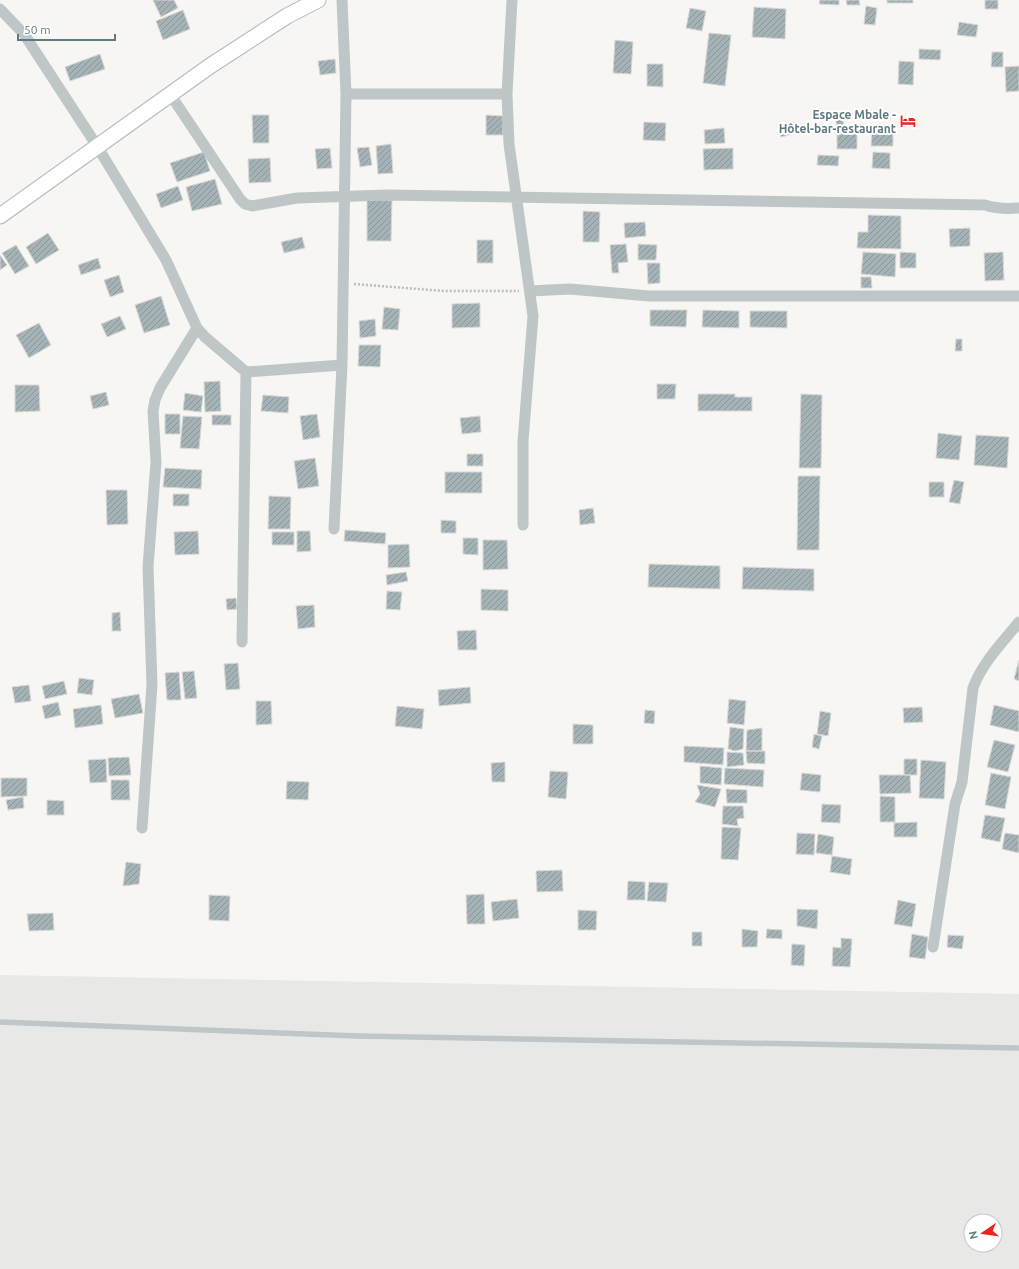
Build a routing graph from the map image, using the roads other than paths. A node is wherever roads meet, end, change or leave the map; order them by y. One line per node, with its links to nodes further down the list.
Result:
1 (318, 0): 5 (street)
2 (342, 0): 6 (street)
3 (512, 0): 7 (street)
4 (0, 9): 8 (street)
5 (170, 94): 8 (street); 9 (street)
6 (346, 94): 7 (street); 9 (street)
7 (507, 94): 10 (street)
8 (97, 146): 12 (street); 15 (street)
9 (343, 196): 10 (street); 16 (street)
10 (515, 198): 11 (street); 13 (street)
11 (1019, 208)
12 (0, 216)
13 (530, 291): 14 (street); 18 (street)
14 (1019, 296)
15 (198, 328): 17 (street); 22 (street)
16 (342, 365): 17 (street); 19 (street)
17 (246, 372): 21 (street)
18 (523, 525)
19 (334, 529)
20 (1019, 622): 23 (street)
21 (242, 642)
22 (142, 828)
23 (933, 947)
24 (0, 1022): 25 (lane)
25 (1019, 1048)

